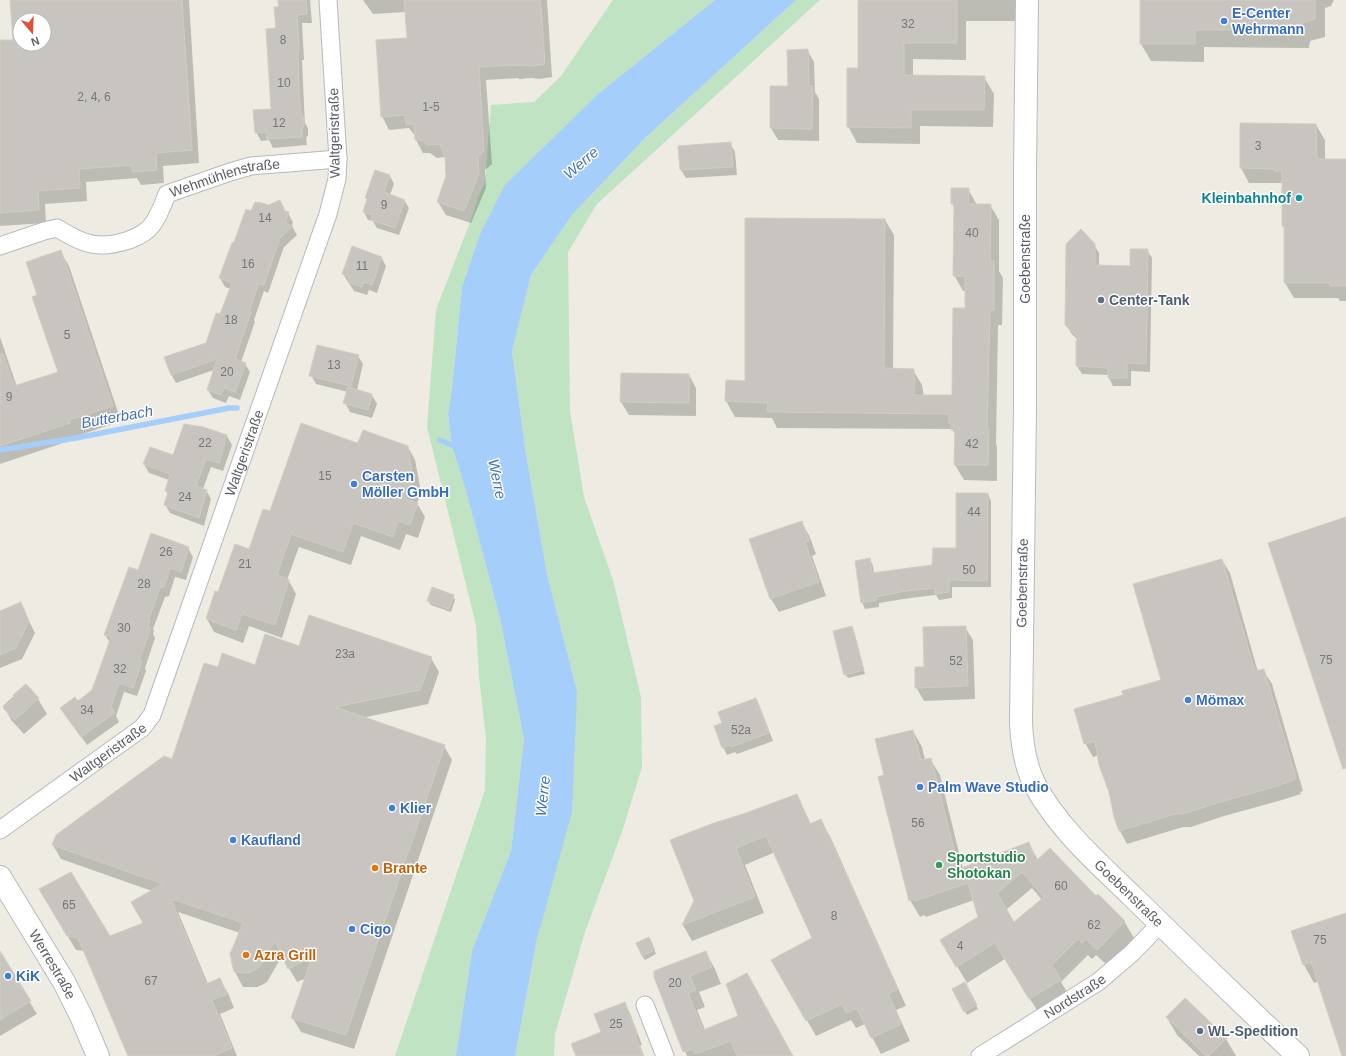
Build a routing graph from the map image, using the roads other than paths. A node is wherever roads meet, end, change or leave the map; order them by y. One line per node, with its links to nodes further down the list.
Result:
1 (328, 0): 3 (street, Waltgeristraße)
2 (1027, 0): 7 (street, Goebenstraße)
3 (338, 159): 4 (street, Wehmühlenstraße); 5 (street, Waltgeristraße)
4 (0, 246)
5 (0, 830)
6 (0, 877): 9 (street, Werrestraße)
7 (1160, 924): 11 (street, Nordstraße); 12 (street, Goebenstraße)
8 (645, 1005): 10 (street)
9 (98, 1056)
10 (665, 1056)
11 (980, 1056)
12 (1298, 1056)

